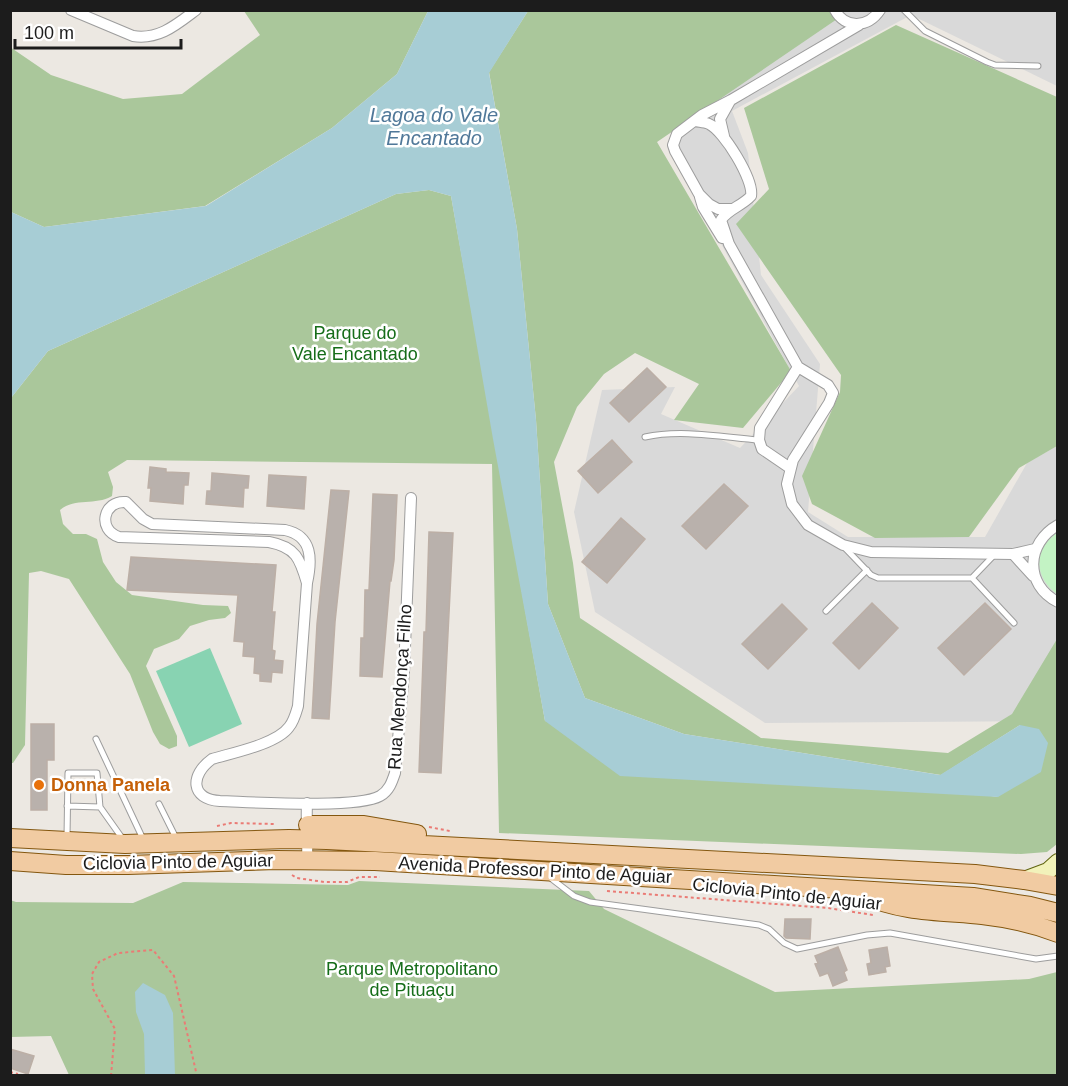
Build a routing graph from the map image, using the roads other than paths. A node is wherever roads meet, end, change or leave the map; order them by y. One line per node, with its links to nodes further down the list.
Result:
1 (71, 10): 2 (street)
2 (196, 10)
3 (835, 10): 6 (street)
4 (880, 10): 6 (street)
5 (904, 10): 7 (lane)
6 (859, 25): 8 (street)
7 (1038, 66)
8 (731, 100): 9 (street); 10 (street)
9 (695, 122): 10 (street); 11 (street)
10 (725, 139): 12 (street)
11 (699, 194): 12 (street); 13 (street)
12 (733, 210): 13 (street)
13 (729, 244): 14 (street)
14 (798, 367): 16 (street); 17 (street)
15 (645, 437): 16 (lane)
16 (759, 440): 17 (street)
17 (790, 468): 20 (street)
18 (411, 498): 33 (street, Rua Mendonça Filho)
19 (1058, 525): 21 (street)
20 (843, 545): 22 (street); 24 (lane)
21 (1035, 549): 23 (street); 26 (street)
22 (997, 553): 23 (street); 25 (lane)
23 (1013, 554): 26 (street)
24 (867, 570): 25 (lane); 29 (lane)
25 (972, 578): 30 (lane)
26 (1034, 578): 28 (street)
27 (307, 583): 27 (street); 32 (street, Rua Mendonça Filho)
28 (1058, 602)
29 (826, 611)
30 (1014, 623)
31 (96, 739): 41 (lane)
32 (306, 803): 33 (street, Rua Mendonça Filho); 38 (street)
33 (329, 803): 37 (street)
34 (159, 804): 42 (lane)
35 (67, 806): 36 (lane); 36 (lane); 40 (lane)
36 (100, 807): 43 (lane)
37 (329, 825): 38 (main road); 44 (main road)
38 (308, 832): 42 (main road, Avenida Professor Pinto de Aguiar); 44 (main road, Avenida Professor Pinto de Aguiar); 45 (street)
39 (10, 838): 40 (main road, Avenida Professor Pinto de Aguiar)
40 (67, 842): 43 (main road, Avenida Professor Pinto de Aguiar)
41 (144, 843): 42 (main road, Avenida Professor Pinto de Aguiar); 43 (main road, Avenida Professor Pinto de Aguiar)
42 (178, 843)
43 (125, 844)
44 (481, 847): 49 (main road, Avenida Professor Pinto de Aguiar)
45 (307, 860): 46 (main road, Avenida Professor Pinto de Aguiar); 48 (main road, Avenida Professor Pinto de Aguiar)
46 (10, 861)
47 (1058, 862): 49 (main road)
48 (542, 871): 51 (main road, Avenida Professor Pinto de Aguiar); 54 (lane)
49 (1024, 879): 50 (main road, Avenida Professor Pinto de Aguiar)
50 (1058, 886)
51 (851, 890): 52 (main road, Avenida Professor Pinto de Aguiar); 53 (main road)
52 (1058, 913)
53 (1058, 933)
54 (1058, 956)

